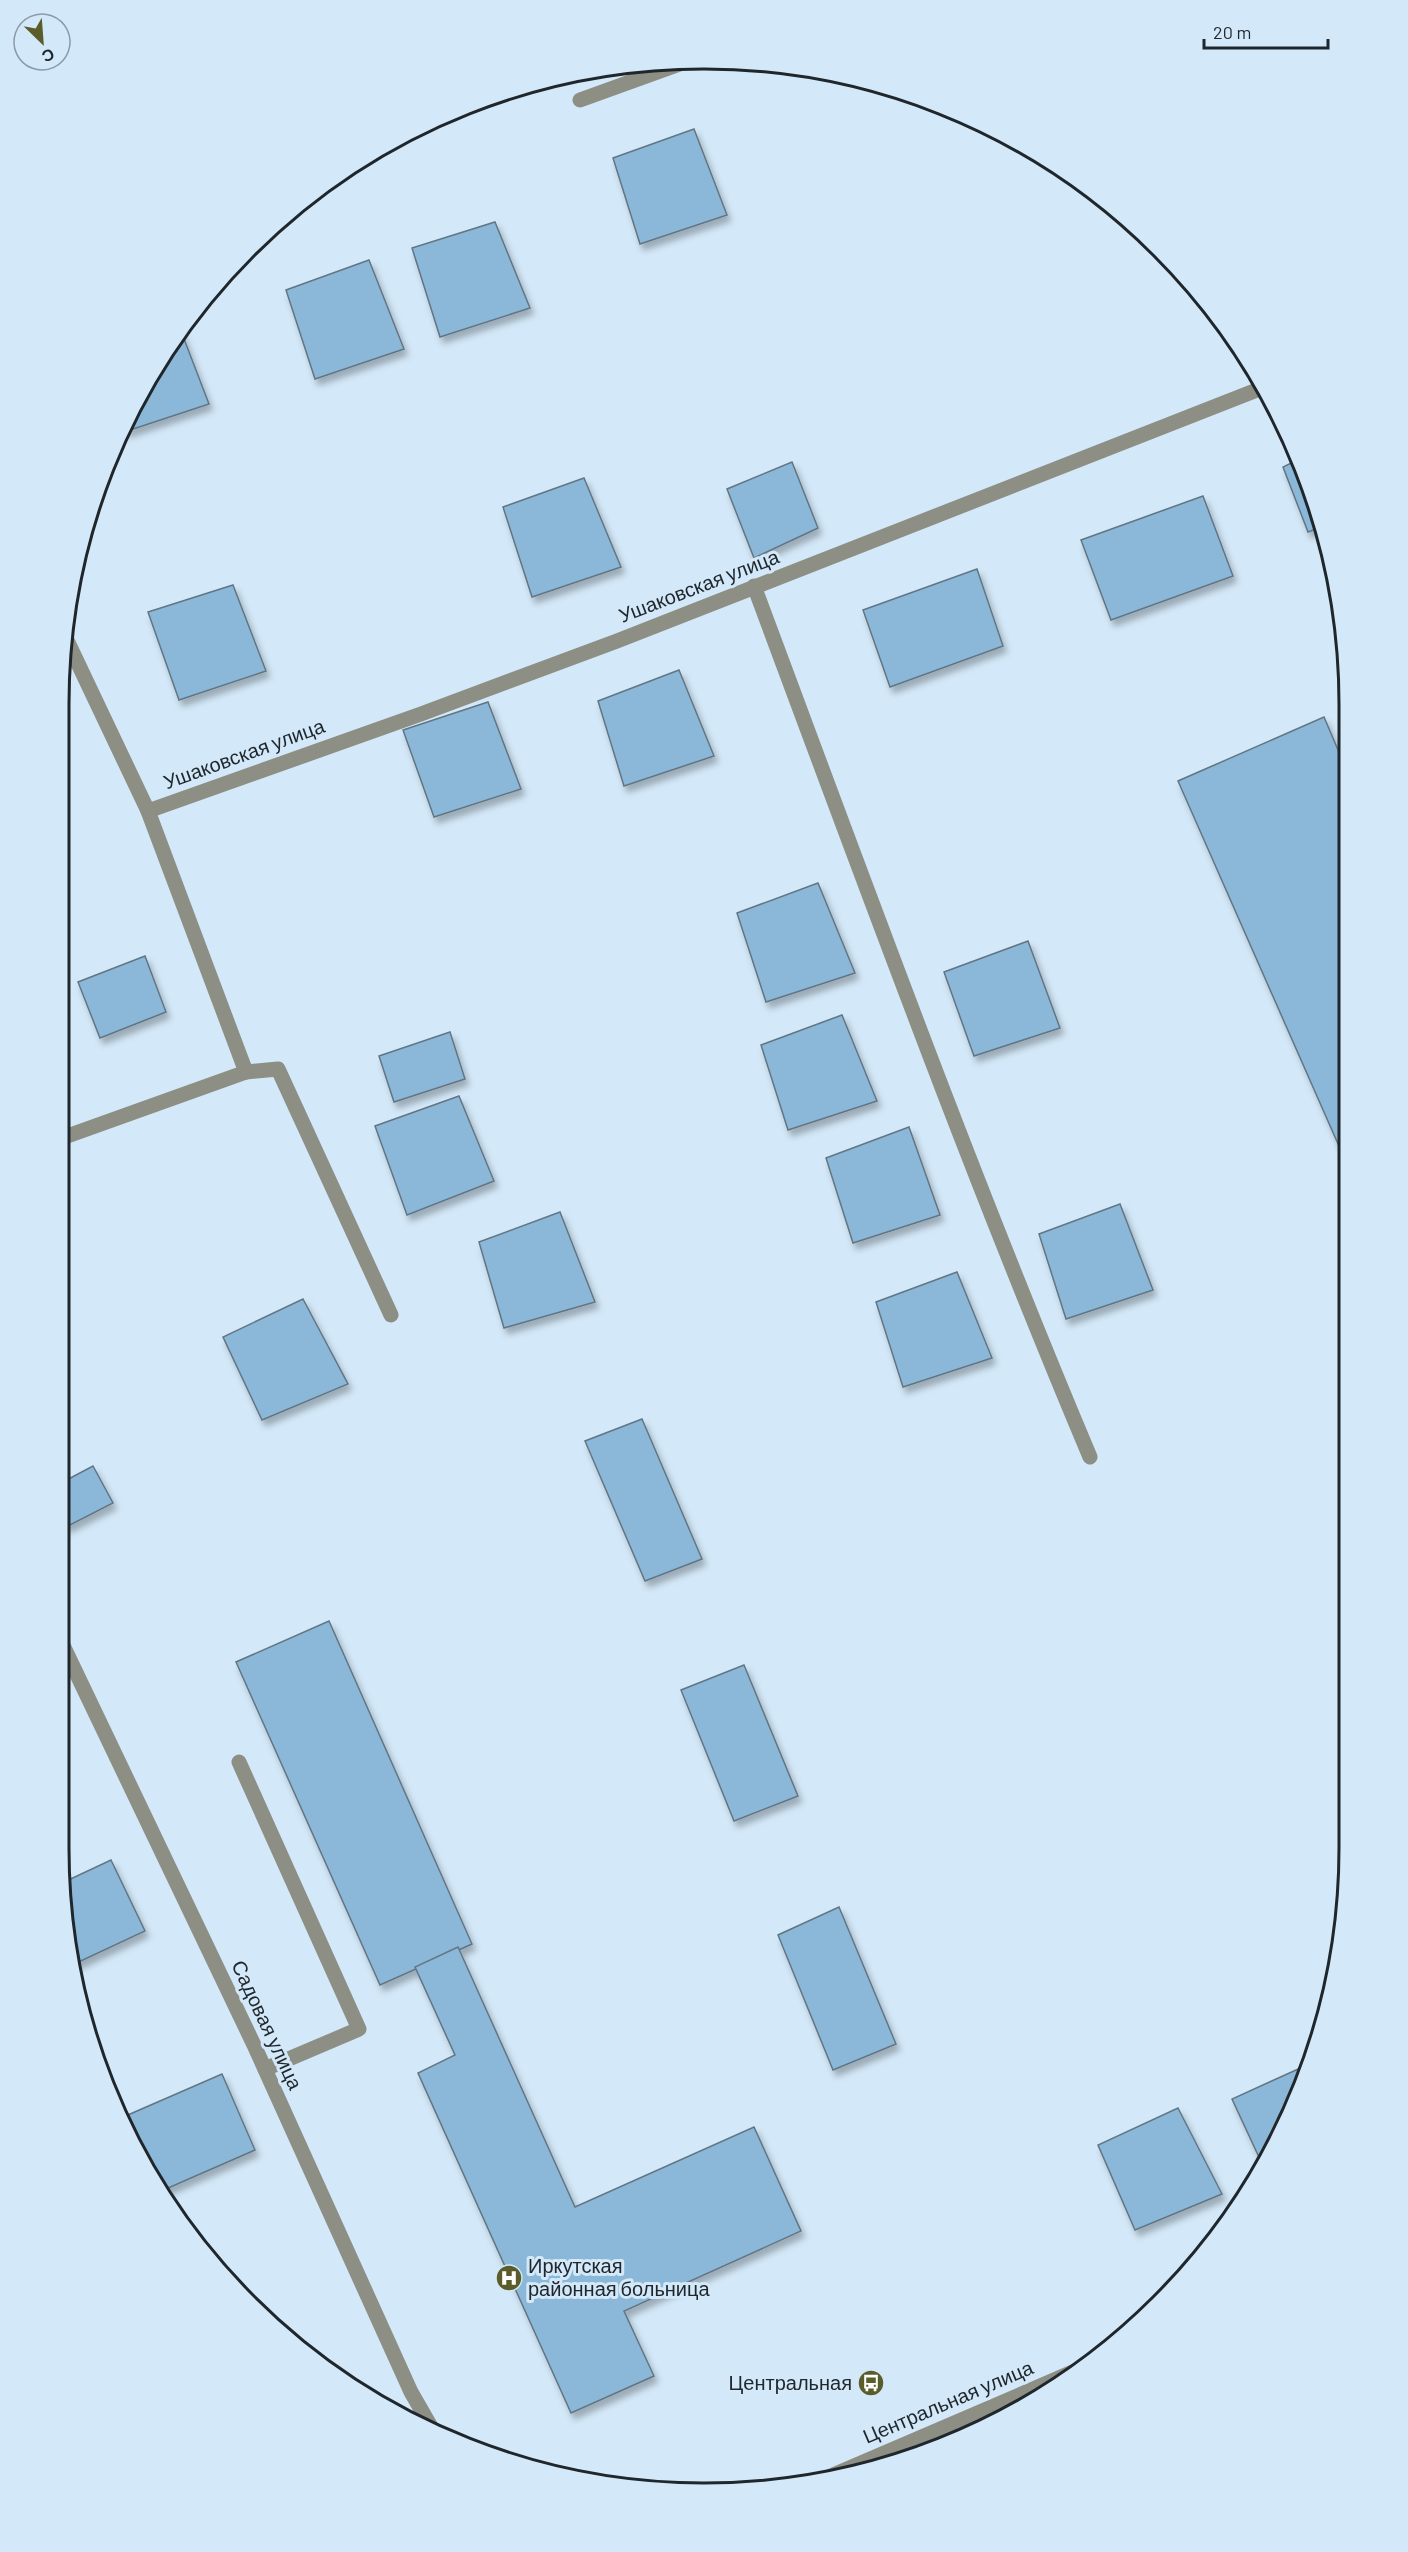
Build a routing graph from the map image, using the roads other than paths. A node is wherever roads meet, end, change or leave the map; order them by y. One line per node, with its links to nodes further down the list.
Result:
1 (663, 70): 2 (street)
2 (580, 100)
3 (1256, 390): 4 (street, Ушаковская улица)
4 (754, 586): 6 (street, Ушаковская улица); 10 (street)
5 (71, 649): 6 (street)
6 (148, 811): 7 (street)
7 (246, 1072): 8 (street); 9 (street)
8 (69, 1135)
9 (391, 1316)
10 (1090, 1457)
11 (69, 1658): 13 (street, Садовая улица)
12 (239, 1762): 13 (street)
13 (265, 2069): 15 (street, Садовая улица)
14 (1042, 2385): 16 (street, Центральная улица)
15 (427, 2420)
16 (863, 2462)

